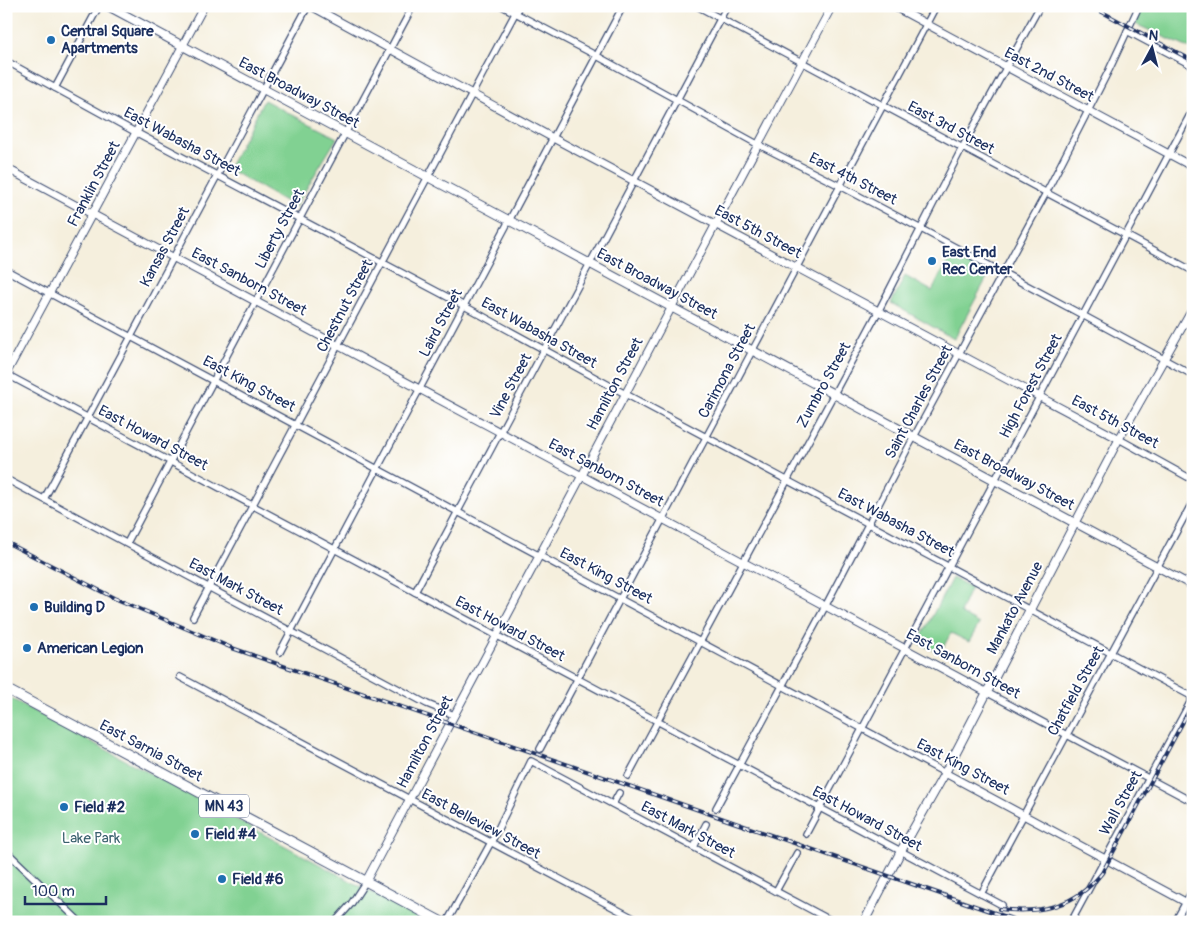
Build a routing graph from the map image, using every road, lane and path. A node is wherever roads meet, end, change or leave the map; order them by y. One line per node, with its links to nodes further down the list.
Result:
1 (99, 6): 27 (street)
2 (108, 6): 20 (main road, East Broadway Street)
3 (204, 6): 20 (street, Franklin Street)
4 (309, 6): 21 (street, East 5th Street); 28 (street, Kansas Street)
5 (413, 6): 21 (street, Liberty Street)
6 (502, 6): 16 (street, East 4th Street)
7 (519, 6): 16 (street, Chestnut Street)
8 (623, 6): 22 (street, Laird Street)
9 (698, 6): 17 (street, East 3rd Street)
10 (727, 6): 17 (street, Vine Street)
11 (832, 6): 24 (street, Hamilton Street)
12 (893, 6): 18 (street, East 2nd Street)
13 (936, 6): 18 (street, Carimona Street)
14 (1040, 6): 26 (street, Zumbro Street)
15 (1139, 6): 19 (street, Saint Charles Street)
16 (515, 14): 22 (street, East 4th Street); 29 (street, Chestnut Street)
17 (721, 19): 24 (street, East 3rd Street); 30 (street, Vine Street)
18 (927, 25): 26 (street, East 2nd Street); 31 (street, Carimona Street)
19 (1128, 31): 25 (street); 33 (street, Saint Charles Street)
20 (183, 47): 28 (main road, East Broadway Street); 34 (street, Franklin Street)
21 (390, 50): 29 (street, East 5th Street); 35 (street, Liberty Street)
22 (597, 56): 30 (street, East 4th Street); 36 (street, Laird Street)
23 (6, 61): 27 (street, East Wabasha Street)
24 (802, 62): 31 (street, East 3rd Street); 37 (street, Hamilton Street)
25 (1193, 66)
26 (1007, 68): 33 (street, East 2nd Street); 38 (street, Zumbro Street)
27 (55, 88): 34 (street, East Wabasha Street)
28 (263, 89): 35 (main road, East Broadway Street); 42 (street, Kansas Street)
29 (473, 94): 36 (street, East 5th Street); 43 (street, Chestnut Street)
30 (678, 100): 37 (street, East 4th Street); 44 (street, Vine Street)
31 (882, 105): 38 (street, East 3rd Street); 45 (street, Carimona Street)
32 (1193, 109): 39 (street, High Forest Street)
33 (1088, 112): 39 (street, East 2nd Street); 46 (street, Saint Charles Street)
34 (137, 133): 42 (street, East Wabasha Street); 47 (street, Franklin Street)
35 (346, 133): 43 (main road, East Broadway Street); 48 (street, Liberty Street)
36 (554, 138): 44 (street, East 5th Street); 49 (street, Laird Street)
37 (759, 145): 45 (street, East 4th Street); 50 (street, Hamilton Street)
38 (962, 148): 46 (street, East 3rd Street); 51 (street, Zumbro Street)
39 (1169, 154): 40 (street, East 2nd Street); 52 (street, High Forest Street)
40 (1193, 167)
41 (6, 168): 47 (street, East Sanborn Street)
42 (217, 175): 48 (street, East Wabasha Street); 53 (street, Kansas Street)
43 (428, 178): 49 (main road, East Broadway Street); 54 (street, Chestnut Street)
44 (634, 181): 50 (street, East 5th Street); 55 (street, Vine Street)
45 (840, 186): 51 (street, East 4th Street); 56 (street, Carimona Street)
46 (1046, 193): 52 (street, East 3rd Street); 59 (street, Saint Charles Street)
47 (92, 214): 53 (street, East Sanborn Street); 60 (street, Franklin Street)
48 (300, 219): 54 (street, East Wabasha Street); 61 (street, Liberty Street)
49 (509, 221): 55 (main road, East Broadway Street); 62 (street, Laird Street)
50 (716, 225): 56 (street, East 5th Street); 63 (street, Hamilton Street)
51 (921, 229): 59 (street, East 4th Street); 65 (street, Zumbro Street)
52 (1126, 236): 58 (street, East 3rd Street); 66 (street, High Forest Street)
53 (174, 257): 61 (street, East Sanborn Street); 67 (street, Kansas Street)
54 (382, 264): 62 (street, East Wabasha Street); 68 (street, Chestnut Street)
55 (590, 264): 63 (main road, East Broadway Street); 69 (street, Vine Street)
56 (797, 268): 65 (street, East 5th Street); 70 (street, Carimona Street)
57 (6, 270): 60 (street, East King Street)
58 (1193, 272)
59 (1002, 273): 66 (street, East 4th Street); 71 (street, Saint Charles Street)
60 (50, 293): 67 (street, East King Street); 73 (street, Franklin Street)
61 (256, 302): 68 (street, East Sanborn Street); 75 (street, Liberty Street)
62 (464, 306): 69 (street, East Wabasha Street); 76 (street, Laird Street)
63 (672, 308): 70 (main road, East Broadway Street); 77 (street, Hamilton Street)
64 (1193, 308): 72 (street, Mankato Avenue)
65 (878, 312): 71 (street, East 5th Street); 78 (street, Zumbro Street)
66 (1084, 316): 72 (street, East 4th Street); 79 (street, High Forest Street)
67 (131, 337): 75 (street, East King Street); 80 (street, Kansas Street)
68 (338, 345): 76 (street, East Sanborn Street); 81 (street, Chestnut Street)
69 (544, 350): 77 (street, East Wabasha Street); 82 (street, Vine Street)
70 (752, 350): 78 (main road, East Broadway Street); 83 (street, Carimona Street)
71 (959, 354): 79 (street, East 5th Street); 84 (street, Saint Charles Street)
72 (1165, 360): 74 (street, East 4th Street); 85 (street, Mankato Avenue)
73 (6, 374): 80 (street, East Howard Street)
74 (1193, 375)
75 (214, 381): 81 (street, East King Street); 86 (street, Liberty Street)
76 (420, 389): 82 (street, East Sanborn Street); 87 (street, Laird Street)
77 (626, 394): 83 (street, East Wabasha Street); 88 (street, Hamilton Street)
78 (833, 394): 84 (main road, East Broadway Street); 90 (street, Zumbro Street)
79 (1040, 397): 85 (street, East 5th Street); 91 (street, High Forest Street)
80 (88, 418): 86 (street, East Howard Street); 93 (street, Kansas Street)
81 (296, 425): 87 (street, East King Street); 95 (street, Chestnut Street)
82 (501, 431): 88 (street, East Sanborn Street); 96 (street, Vine Street)
83 (707, 436): 90 (street, East Wabasha Street); 97 (street, Carimona Street)
84 (914, 437): 91 (main road, East Broadway Street); 98 (street, Saint Charles Street)
85 (1119, 439): 92 (street, East 5th Street); 99 (street, Mankato Avenue)
86 (170, 462): 95 (street, East Howard Street); 100 (street, Liberty Street)
87 (377, 469): 96 (street, East King Street); 101 (street, Laird Street)
88 (582, 476): 97 (street, East Sanborn Street); 102 (street, Hamilton Street)
89 (6, 478): 93 (street, East Mark Street)
90 (787, 479): 98 (street, East Wabasha Street); 103 (street, Zumbro Street)
91 (995, 480): 99 (main road, East Broadway Street); 104 (street, High Forest Street)
92 (1193, 480)
93 (44, 499): 100 (street, East Mark Street)
94 (1193, 501): 105 (street, Chatfield Street)
95 (253, 506): 101 (street, East Howard Street); 107 (street, Chestnut Street)
96 (458, 512): 102 (street, East King Street); 108 (street, Vine Street)
97 (662, 518): 103 (street, East Sanborn Street); 109 (street, Carimona Street)
98 (869, 523): 104 (street, East Wabasha Street); 110 (street, Saint Charles Street)
99 (1075, 523): 105 (street, East Broadway Street); 111 (main road, Mankato Avenue)
100 (127, 543): 107 (street, East Mark Street)
101 (335, 549): 108 (street, East Howard Street); 113 (street, Laird Street)
102 (540, 556): 109 (street, East King Street); 114 (street, Hamilton Street)
103 (743, 562): 110 (street, East Sanborn Street); 115 (street, Zumbro Street)
104 (949, 566): 111 (street, East Wabasha Street); 116 (street, High Forest Street)
105 (1157, 567): 106 (street, East Broadway Street); 118 (street, Chatfield Street)
106 (1193, 586)
107 (210, 587): 112 (street, Chestnut Street); 113 (street, East Mark Street)
108 (415, 592): 114 (street, East Howard Street)
109 (619, 599): 115 (street, East King Street); 120 (street, Carimona Street)
110 (826, 605): 116 (street, East Sanborn Street); 121 (street, Saint Charles Street)
111 (1030, 610): 118 (street, East Wabasha Street); 123 (main road, Mankato Avenue)
112 (193, 618)
113 (292, 630): 117 (street, Laird Street); 125 (street, East Mark Street)
114 (497, 636): 120 (street, East Howard Street); 125 (street, Hamilton Street)
115 (700, 642): 121 (street, East King Street); 126 (street, Zumbro Street)
116 (905, 648): 123 (street, East Sanborn Street); 127 (street, High Forest Street)
117 (280, 652)
118 (1112, 652): 124 (street, East Wabasha Street); 128 (street, Chatfield Street)
119 (180, 677): 135 (street, East Belleview Street)
120 (577, 678): 126 (street, East Howard Street); 129 (street, Carimona Street)
121 (782, 686): 127 (street, East King Street); 130 (street, Saint Charles Street)
122 (6, 689): 149 (main road, East Sarnia Street / MN 43)
123 (986, 692): 128 (street, East Sanborn Street); 131 (main road, Mankato Avenue)
124 (1193, 697): 133 (street, Wall Street)
125 (454, 715): 135 (street, Hamilton Street)
126 (658, 722): 130 (street, East Howard Street); 132 (street, Zumbro Street)
127 (863, 729): 131 (street, East King Street); 139 (street, High Forest Street)
128 (1066, 735): 133 (street, East Sanborn Street); 140 (street, Chatfield Street)
129 (540, 749)
130 (740, 765): 138 (street, Saint Charles Street); 139 (street, East Howard Street)
131 (945, 773): 140 (street, East King Street); 146 (main road, Mankato Avenue)
132 (628, 776)
133 (1149, 779): 136 (street, East Sanborn Street); 148 (street, Wall Street)
134 (619, 793): 137 (street)
135 (409, 800): 143 (street, East Belleview Street); 149 (street, Hamilton Street)
136 (1193, 802)
137 (613, 804): 143 (street, East Mark Street); 144 (street, East Mark Street)
138 (716, 808)
139 (820, 808): 142 (street, High Forest Street); 146 (street, East Howard Street)
140 (1024, 815): 148 (street, East King Street); 152 (street, Chatfield Street)
141 (706, 824): 144 (street)
142 (806, 834)
143 (490, 843): 155 (street, East Belleview Street); 159 (street)
144 (694, 847): 151 (street, East Mark Street)
145 (6, 851): 156 (street)
146 (901, 851): 152 (street, East Howard Street); 161 (main road, Mankato Avenue)
147 (797, 853): 151 (street)
148 (1105, 858): 153 (street, East King Street); 162 (street, Wall Street)
149 (366, 881): 157 (street); 158 (main road, East Sarnia Street / MN 43)
150 (1193, 889): 153 (street)
151 (776, 891): 160 (street, East Mark Street)
152 (981, 894): 154 (street, East Howard Street)
153 (1190, 904): 163 (street)
154 (1002, 905)
155 (638, 921)
156 (80, 922)
157 (335, 922)
158 (442, 922)
159 (447, 922)
160 (834, 922)
161 (864, 922)
162 (1071, 922)
163 (1175, 922)

